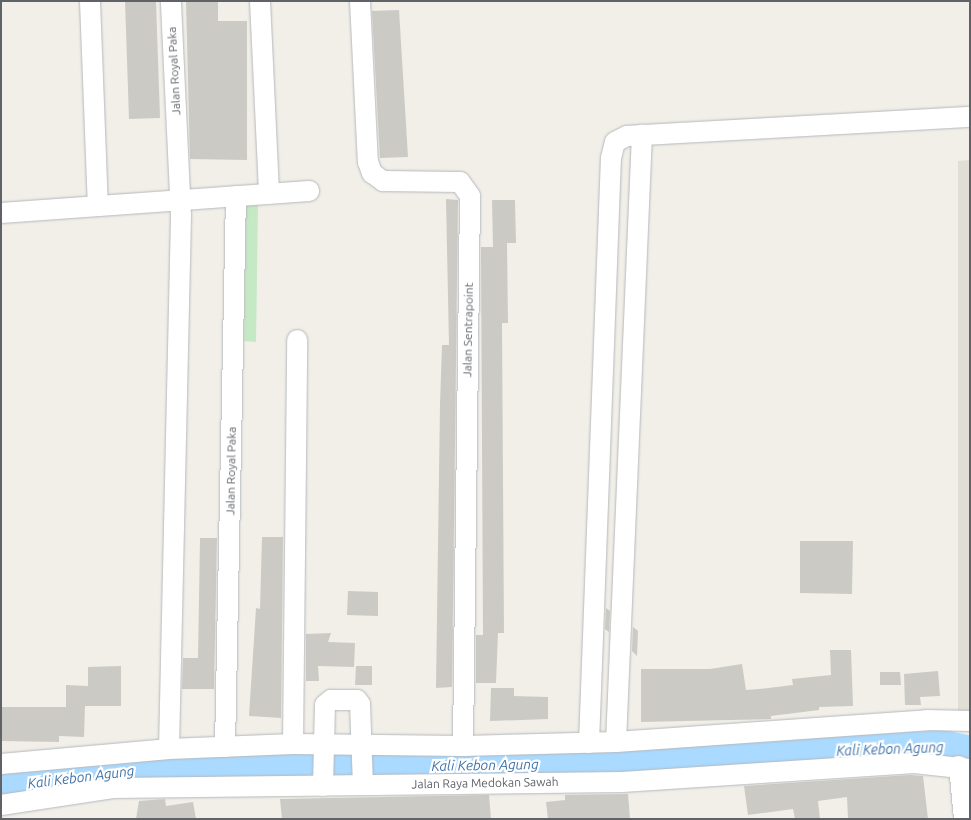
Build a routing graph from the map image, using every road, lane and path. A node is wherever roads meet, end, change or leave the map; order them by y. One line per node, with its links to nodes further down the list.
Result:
1 (90, 1): 11 (street)
2 (171, 1): 10 (street, Jalan Royal Paka)
3 (260, 1): 8 (street)
4 (360, 1): 18 (street, Jalan Sentrapoint)
5 (970, 117): 6 (street)
6 (642, 135): 15 (street); 16 (street)
7 (309, 191): 8 (street)
8 (269, 194): 9 (street)
9 (236, 196): 10 (street); 19 (street, Jalan Royal Paka)
10 (181, 201): 11 (street); 20 (street, Jalan Royal Paka)
11 (98, 206): 12 (street)
12 (1, 213)
13 (297, 340): 17 (street)
14 (970, 721): 15 (street)
15 (616, 742): 16 (street)
16 (589, 743): 18 (street)
17 (293, 744): 19 (street); 22 (street)
18 (463, 746): 21 (street)
19 (225, 747): 20 (street)
20 (170, 749): 23 (street)
21 (362, 749): 22 (street); 22 (street); 25 (street)
22 (322, 750): 26 (street)
23 (1, 764)
24 (965, 768): 25 (street, Jalan Raya Medokan Sawah); 28 (street)
25 (363, 781): 26 (street, Jalan Raya Medokan Sawah)
26 (323, 783): 27 (street, Jalan Raya Medokan Sawah)
27 (1, 805)
28 (964, 819)

